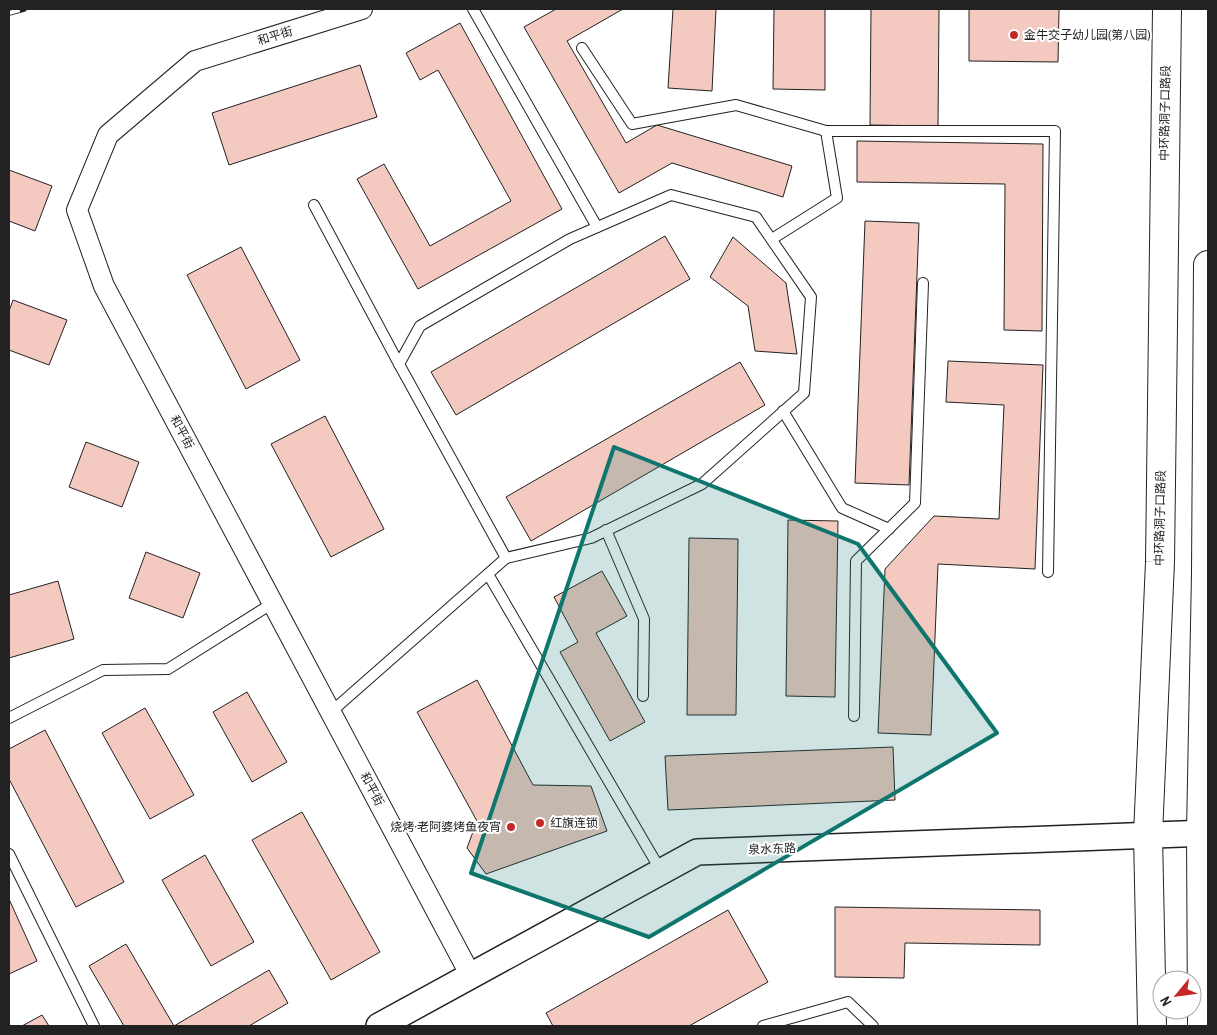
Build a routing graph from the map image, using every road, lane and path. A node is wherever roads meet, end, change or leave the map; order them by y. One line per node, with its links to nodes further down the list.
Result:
1 (362, 9): 18 (street, 和平街)
2 (473, 9): 7 (lane)
3 (1167, 9): 24 (main road, 中环路洞子口路段)
4 (582, 48): 5 (lane)
5 (826, 131): 8 (lane); 16 (lane)
6 (314, 204): 11 (lane)
7 (597, 227): 8 (lane); 11 (lane)
8 (772, 240): 12 (lane)
9 (1208, 265): 23 (main road)
10 (923, 283): 13 (lane)
11 (399, 364): 15 (lane)
12 (783, 411): 13 (lane); 14 (lane)
13 (889, 529): 21 (lane)
14 (606, 530): 15 (lane); 19 (lane)
15 (506, 558): 17 (lane)
16 (1048, 572)
17 (488, 574): 20 (lane); 26 (lane)
18 (273, 603): 20 (street, 和平街); 22 (lane)
19 (643, 696)
20 (331, 712): 27 (street, 和平街)
21 (854, 716)
22 (9, 718)
23 (1204, 832): 24 (street, 泉水东路); 33 (main road)
24 (1148, 835): 26 (street, 泉水东路); 32 (main road, 中环路洞子口路段)
25 (9, 854): 28 (lane)
26 (661, 872): 27 (street, 泉水东路)
27 (471, 976): 29 (street, 泉水东路)
28 (94, 1026)
29 (379, 1026)
30 (763, 1026): 31 (lane)
31 (873, 1026)
32 (1152, 1026)
33 (1202, 1026)

